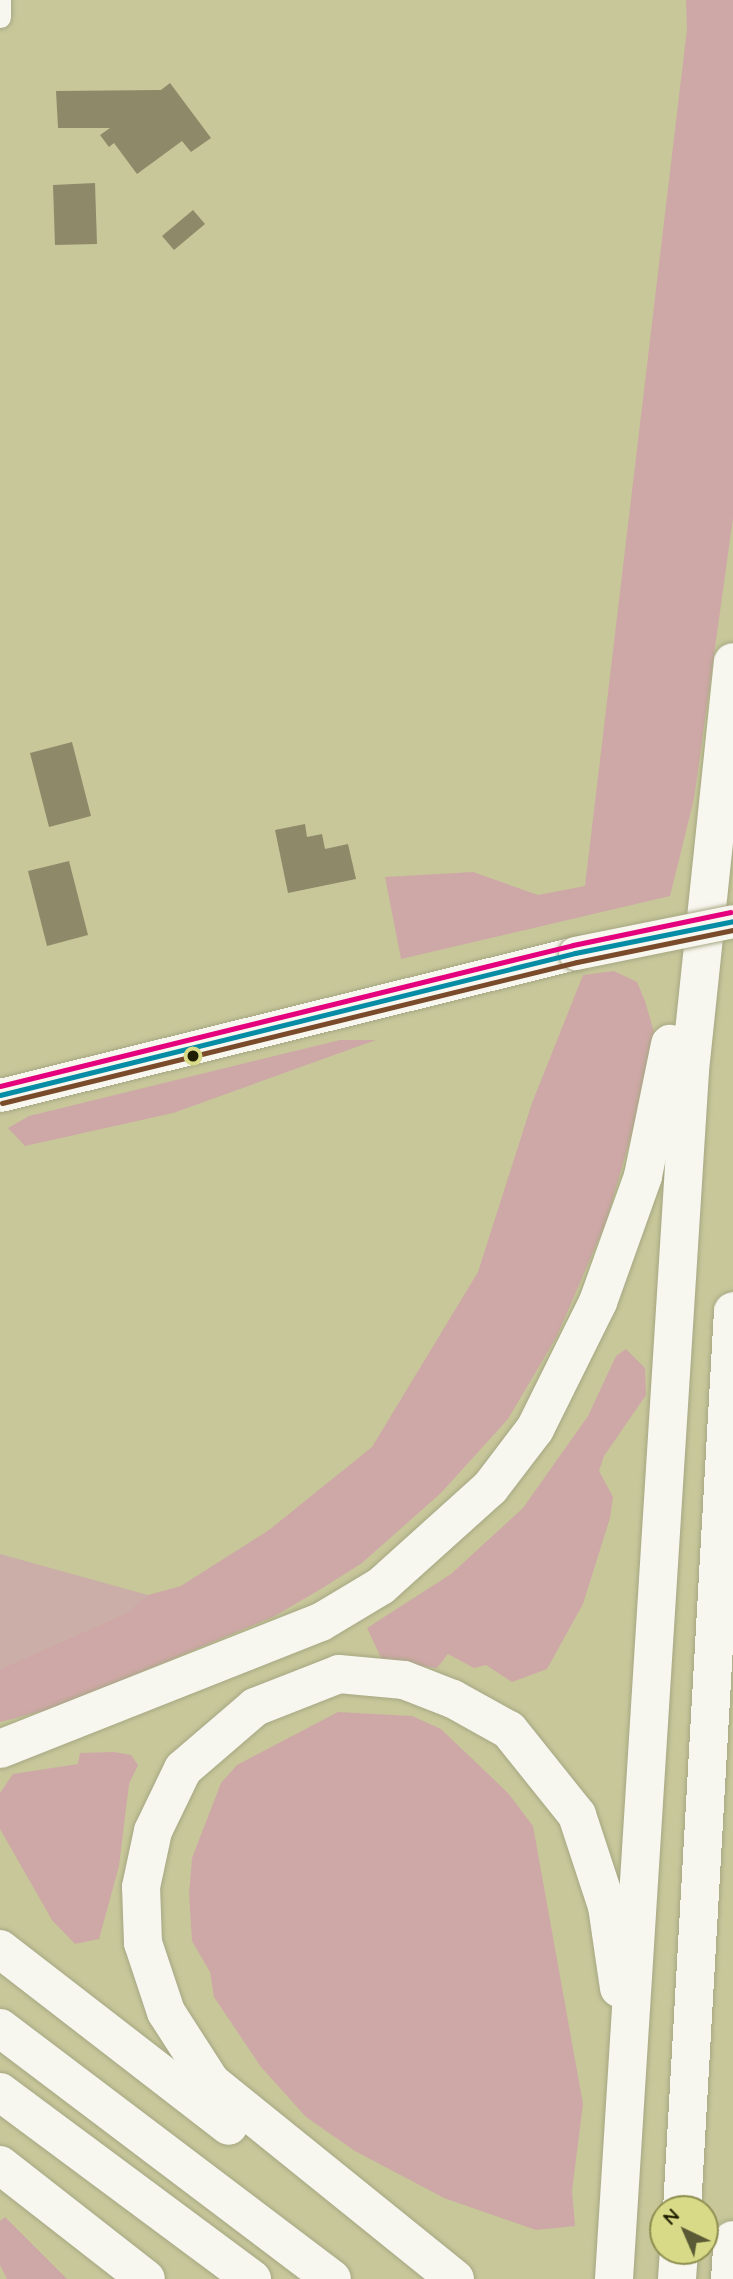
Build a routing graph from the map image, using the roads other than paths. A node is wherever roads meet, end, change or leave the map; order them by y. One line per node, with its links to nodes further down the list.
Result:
1 (0, 0): 2 (street)
2 (0, 17)
3 (733, 662): 4 (highway)
4 (719, 803): 8 (highway); 11 (highway)
5 (733, 921): 6 (main road, bridge)
6 (0, 1095)
7 (733, 1311): 14 (highway)
8 (0, 1749)
9 (0, 1949): 19 (highway)
10 (0, 2028): 18 (highway)
11 (630, 2060): 20 (highway); 21 (highway)
12 (0, 2092): 17 (highway)
13 (0, 2165): 16 (highway)
14 (683, 2195)
15 (733, 2240): 22 (highway)
16 (146, 2279)
17 (252, 2279)
18 (332, 2279)
19 (440, 2279)
20 (455, 2279)
21 (614, 2279)
22 (730, 2279)

